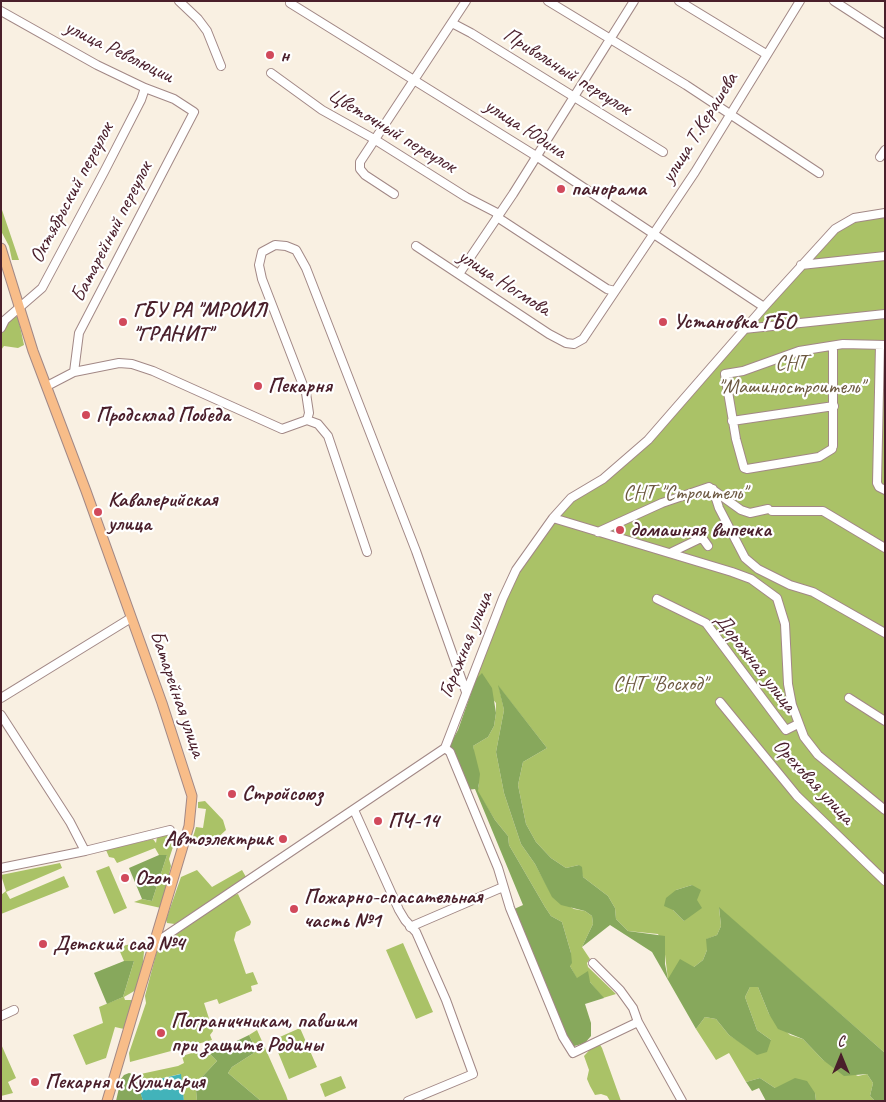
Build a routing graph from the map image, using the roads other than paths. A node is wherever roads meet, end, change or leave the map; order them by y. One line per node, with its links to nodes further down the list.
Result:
1 (179, 1): 14 (street)
2 (466, 1): 10 (street)
3 (548, 1): 12 (street)
4 (634, 1): 12 (street)
5 (680, 1): 13 (street)
6 (800, 1): 13 (street, улица Т.Керашева)
7 (834, 1): 11 (street)
8 (290, 3): 16 (street, улица Юдина)
9 (1, 11): 17 (street, улица Революции)
10 (452, 23): 16 (street); 18 (street, Привольный переулок)
11 (885, 34)
12 (610, 38): 18 (street); 20 (street)
13 (766, 54): 20 (street, улица Т.Керашева)
14 (221, 66)
15 (271, 73): 21 (street, Цветочный переулок)
16 (415, 80): 21 (street); 24 (street, улица Юдина)
17 (145, 88): 19 (street, улица Революции); 37 (street, Октябрьский переулок)
18 (573, 97): 23 (street, Привольный переулок); 24 (street)
19 (194, 112): 45 (street, Батарейный переулок)
20 (731, 115): 26 (street); 30 (street, улица Т.Керашева)
21 (374, 139): 27 (street); 29 (street, Цветочный переулок)
22 (885, 150): 25 (street)
23 (663, 152)
24 (536, 156): 29 (street); 30 (street, улица Юдина)
25 (880, 157)
26 (819, 173)
27 (394, 194)
28 (885, 213): 34 (street)
29 (498, 216): 35 (street); 36 (street, Цветочный переулок)
30 (653, 235): 36 (street, улица Т.Керашева); 38 (street, улица Юдина)
31 (416, 246): 35 (street, улица Ногмова)
32 (1, 248): 37 (main road, Батарейная улица)
33 (885, 256): 34 (street)
34 (800, 265): 38 (street)
35 (459, 274): 42 (street, улица Ногмова)
36 (615, 291): 42 (street, улица Т.Керашева)
37 (20, 306): 40 (street, Октябрьский переулок); 46 (main road, Батарейная улица)
38 (764, 307): 41 (street, Гаражная улица)
39 (885, 314): 41 (street)
40 (1, 328)
41 (744, 329): 52 (street, Гаражная улица)
42 (574, 344)
43 (883, 345): 44 (street); 51 (street)
44 (833, 346): 47 (street); 49 (street)
45 (74, 372): 46 (street); 48 (street)
46 (47, 386): 59 (main road, Батарейная улица)
47 (834, 406): 49 (street); 49 (street)
48 (307, 420): 56 (street); 61 (street)
49 (732, 421)
50 (713, 489): 53 (street); 55 (street); 60 (street)
51 (885, 490)
52 (553, 518): 53 (street); 61 (street, Гаражная улица)
53 (598, 532): 57 (street)
54 (708, 546): 57 (street)
55 (885, 548)
56 (368, 552)
57 (670, 553): 67 (street)
58 (657, 599): 67 (street, Дорожная улица)
59 (131, 618): 62 (street); 77 (main road, Батарейная улица)
60 (885, 633)
61 (466, 692): 68 (street, Гаражная улица)
62 (1, 698)
63 (849, 698): 66 (street)
64 (720, 702): 74 (street, Ореховая улица)
65 (1, 715): 72 (street)
66 (885, 721)
67 (798, 724): 70 (street)
68 (444, 748): 69 (street); 75 (street)
69 (354, 810): 76 (street); 77 (street)
70 (885, 810)
71 (170, 830): 72 (street)
72 (86, 851): 73 (street)
73 (1, 868)
74 (885, 881)
75 (504, 887): 76 (street); 81 (street)
76 (410, 927): 83 (street)
77 (155, 943): 82 (main road, Батарейная улица)
78 (593, 963): 81 (street)
79 (14, 1010): 80 (street)
80 (1, 1016)
81 (638, 1022): 84 (street)
82 (107, 1101)
83 (408, 1101)
84 (682, 1101)

